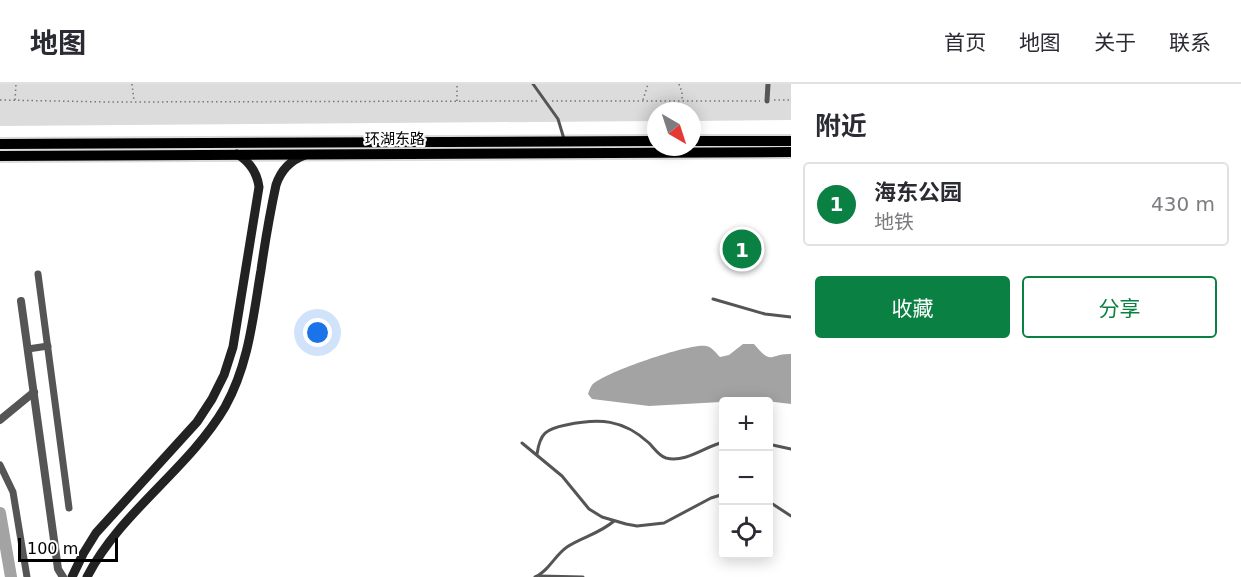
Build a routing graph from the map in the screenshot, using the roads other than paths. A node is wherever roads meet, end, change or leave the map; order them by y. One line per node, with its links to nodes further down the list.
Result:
1 (533, 84): 4 (lane)
2 (768, 84): 3 (street)
3 (767, 100)
4 (564, 141): 5 (main road, 环湖东路); 8 (main road, 环湖东路)
5 (647, 141)
6 (701, 141): 7 (main road)
7 (791, 141)
8 (0, 144)
9 (791, 152): 11 (main road, 环湖东路)
10 (237, 154): 11 (main road, 环湖东路); 12 (main road, 环湖东路); 35 (main road)
11 (307, 154): 36 (main road)
12 (0, 156)
13 (38, 274): 17 (street)
14 (713, 299): 16 (lane)
15 (21, 301): 18 (street)
16 (791, 317)
17 (48, 346): 18 (street); 29 (street)
18 (28, 349): 19 (street)
19 (34, 392): 20 (street); 34 (street)
20 (0, 420)
21 (522, 443): 25 (lane)
22 (719, 444): 25 (lane)
23 (773, 445): 24 (lane)
24 (791, 449)
25 (537, 454): 31 (lane)
26 (0, 465): 33 (street)
27 (719, 495): 31 (lane)
28 (773, 504): 30 (lane)
29 (69, 508)
30 (791, 516)
31 (614, 521): 32 (lane)
32 (537, 576): 37 (lane)
33 (27, 577)
34 (63, 577)
35 (72, 577)
36 (87, 577)
37 (583, 577)

